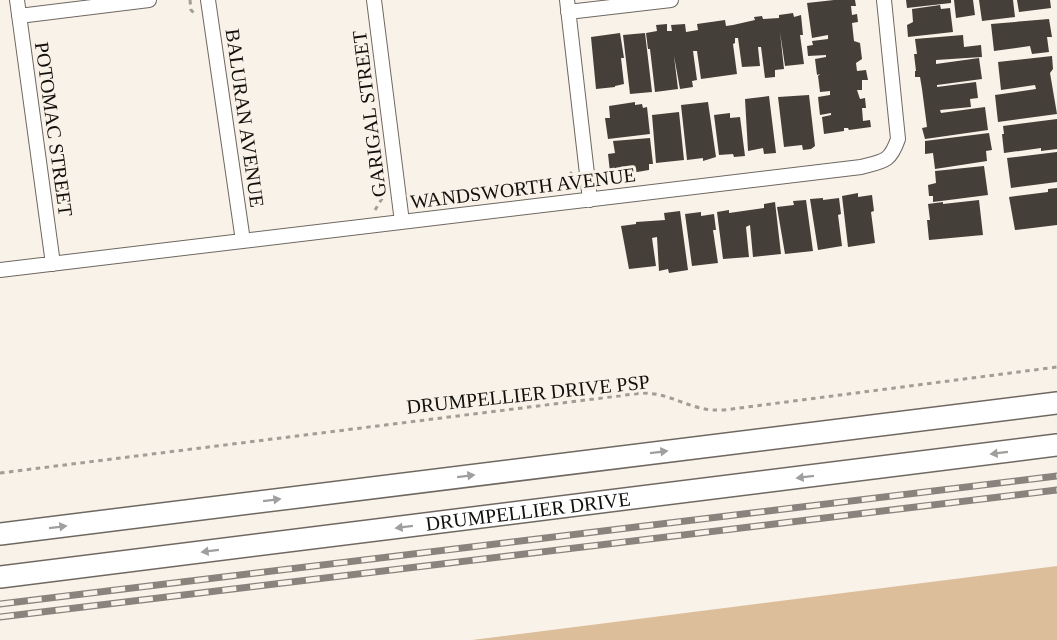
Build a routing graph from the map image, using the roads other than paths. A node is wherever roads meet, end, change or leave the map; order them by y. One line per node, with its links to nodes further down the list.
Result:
1 (17, 0): 8 (street, POTOMAC STREET)
2 (149, 0): 8 (street)
3 (208, 0): 11 (street, BALURAN AVENUE)
4 (374, 0): 10 (street, GARIGAL STREET)
5 (671, 0): 7 (street)
6 (884, 0): 9 (street, WANDSWORTH AVENUE)
7 (567, 6): 9 (street)
8 (19, 16): 12 (street, POTOMAC STREET)
9 (590, 200): 10 (street, WANDSWORTH AVENUE)
10 (402, 222): 11 (street, WANDSWORTH AVENUE)
11 (243, 241): 12 (street, WANDSWORTH AVENUE)
12 (52, 264): 13 (street, WANDSWORTH AVENUE)
13 (0, 270)
14 (1057, 403): 16 (main road, one-way to 14)
15 (1057, 445): 17 (main road, DRUMPELLIER DRIVE, one-way to 17)
16 (0, 534)
17 (0, 578)

